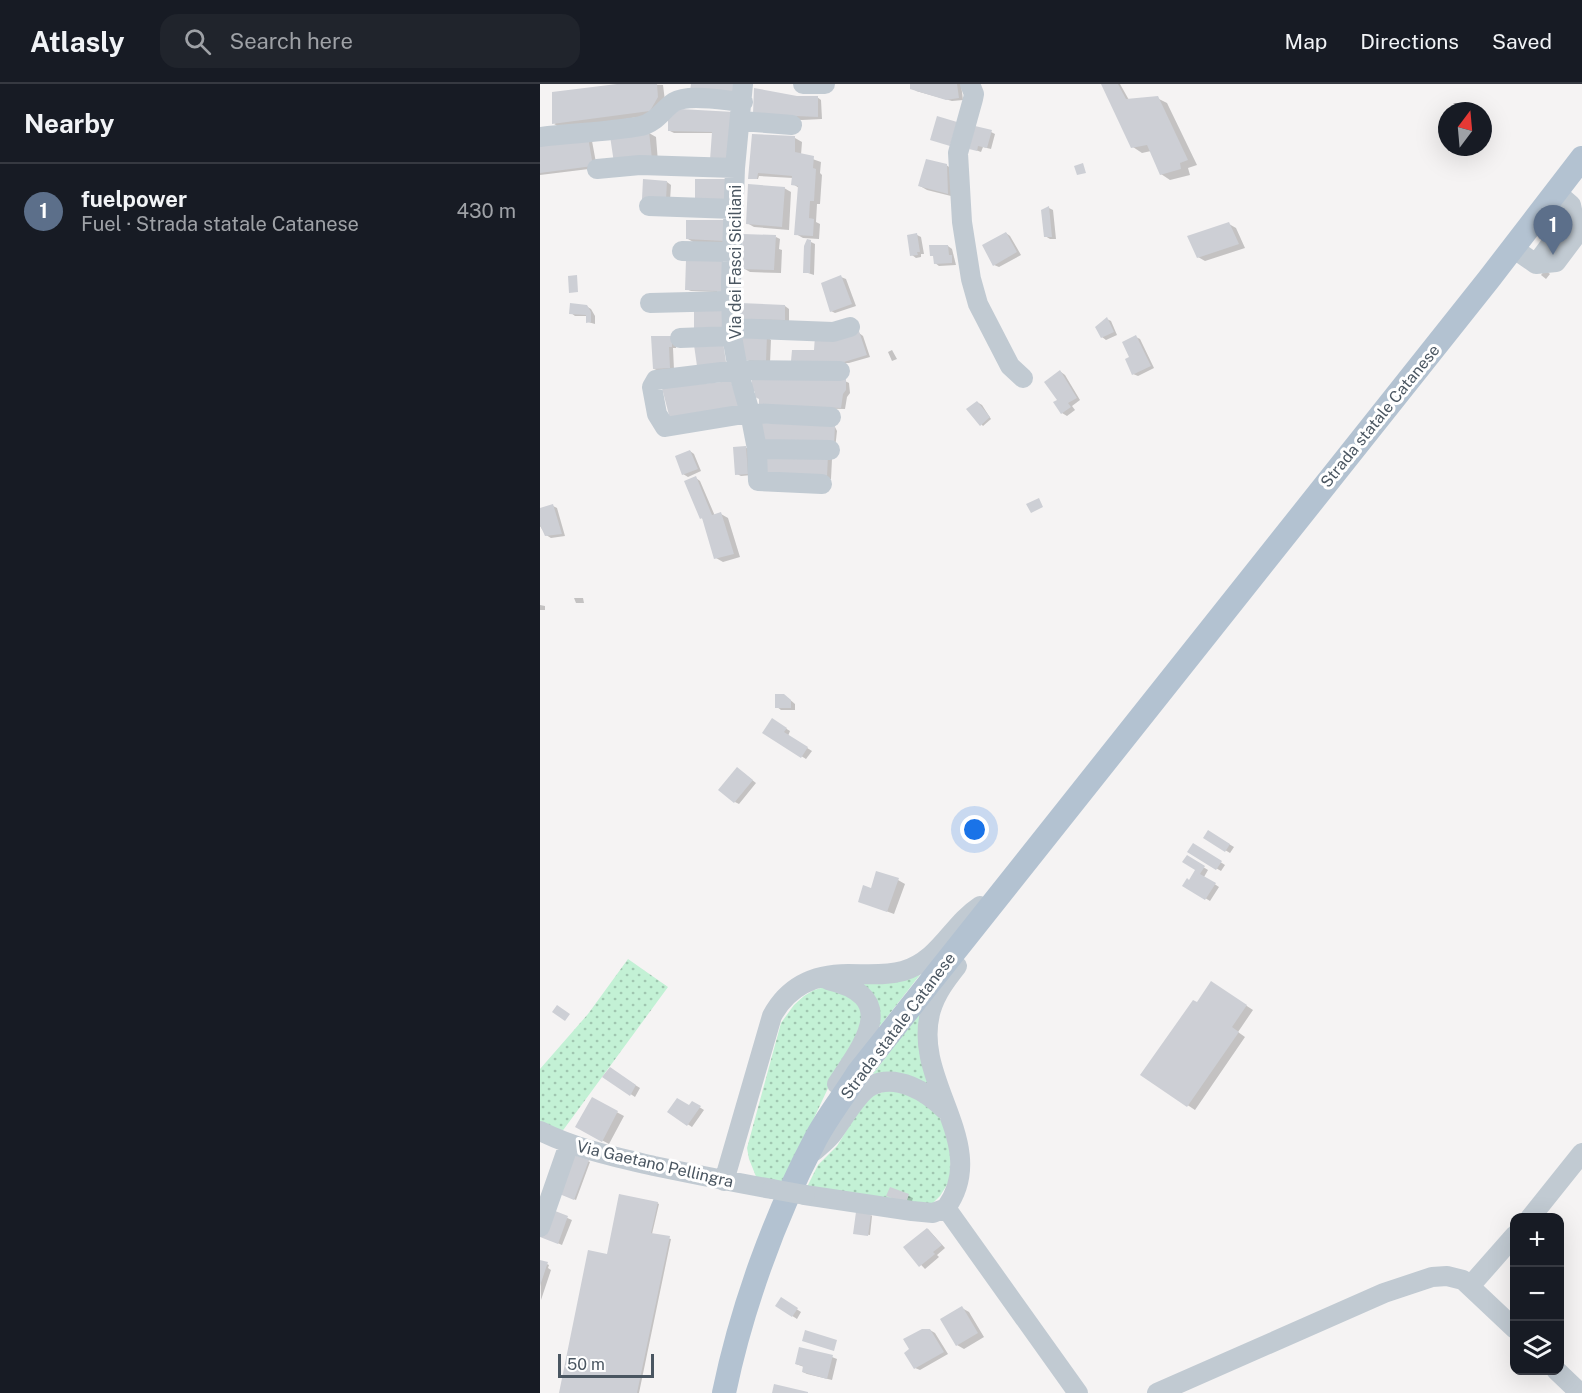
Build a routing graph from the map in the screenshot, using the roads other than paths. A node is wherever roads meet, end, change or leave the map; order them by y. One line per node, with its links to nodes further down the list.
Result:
1 (803, 84): 2 (street)
2 (825, 84)
3 (970, 84): 23 (street)
4 (742, 102): 5 (street); 6 (street); 8 (street, Via dei Fasci Siciliani)
5 (792, 125)
6 (540, 137)
7 (1582, 158): 10 (main road, Strada statale Catanese)
8 (735, 168): 9 (street); 12 (street, Via dei Fasci Siciliani)
9 (597, 169)
10 (1556, 192): 13 (main road, Strada statale Catanese); 13 (street)
11 (649, 206): 12 (street)
12 (734, 209): 15 (street, Via dei Fasci Siciliani)
13 (1513, 248): 29 (main road, Strada statale Catanese)
14 (682, 251): 15 (street)
15 (732, 252): 16 (street, Via dei Fasci Siciliani)
16 (731, 301): 17 (street); 19 (street, Via dei Fasci Siciliani)
17 (651, 303)
18 (850, 327): 19 (street)
19 (732, 332): 20 (street); 21 (street, Via dei Fasci Siciliani)
20 (680, 338)
21 (738, 370): 22 (street); 24 (street, Via dei Fasci Siciliani); 24 (street)
22 (840, 371)
23 (1023, 378)
24 (750, 413): 25 (street); 26 (street, Via dei Fasci Siciliani)
25 (831, 417)
26 (757, 449): 27 (street); 28 (street, Via dei Fasci Siciliani)
27 (830, 450)
28 (822, 484)
29 (1004, 889): 30 (main road, Strada statale Catanese); 31 (street)
30 (983, 916): 32 (street); 35 (main road, Strada statale Catanese)
31 (819, 978): 35 (street); 37 (street)
32 (947, 1112): 35 (street); 38 (street)
33 (540, 1131): 34 (street, Via Gaetano Pellingra)
34 (569, 1144): 37 (street, Via Gaetano Pellingra); 40 (street)
35 (810, 1150): 45 (main road, Strada statale Catanese)
36 (1582, 1153): 39 (street)
37 (724, 1181): 38 (street, Via Gaetano Pellingra, bridge)
38 (946, 1208): 46 (street)
39 (1534, 1213)
40 (540, 1227)
41 (1510, 1241): 42 (street)
42 (1471, 1285): 43 (street); 47 (street)
43 (1510, 1324)
44 (1560, 1375): 48 (street)
45 (724, 1393)
46 (1078, 1393)
47 (1157, 1393)
48 (1580, 1393)

